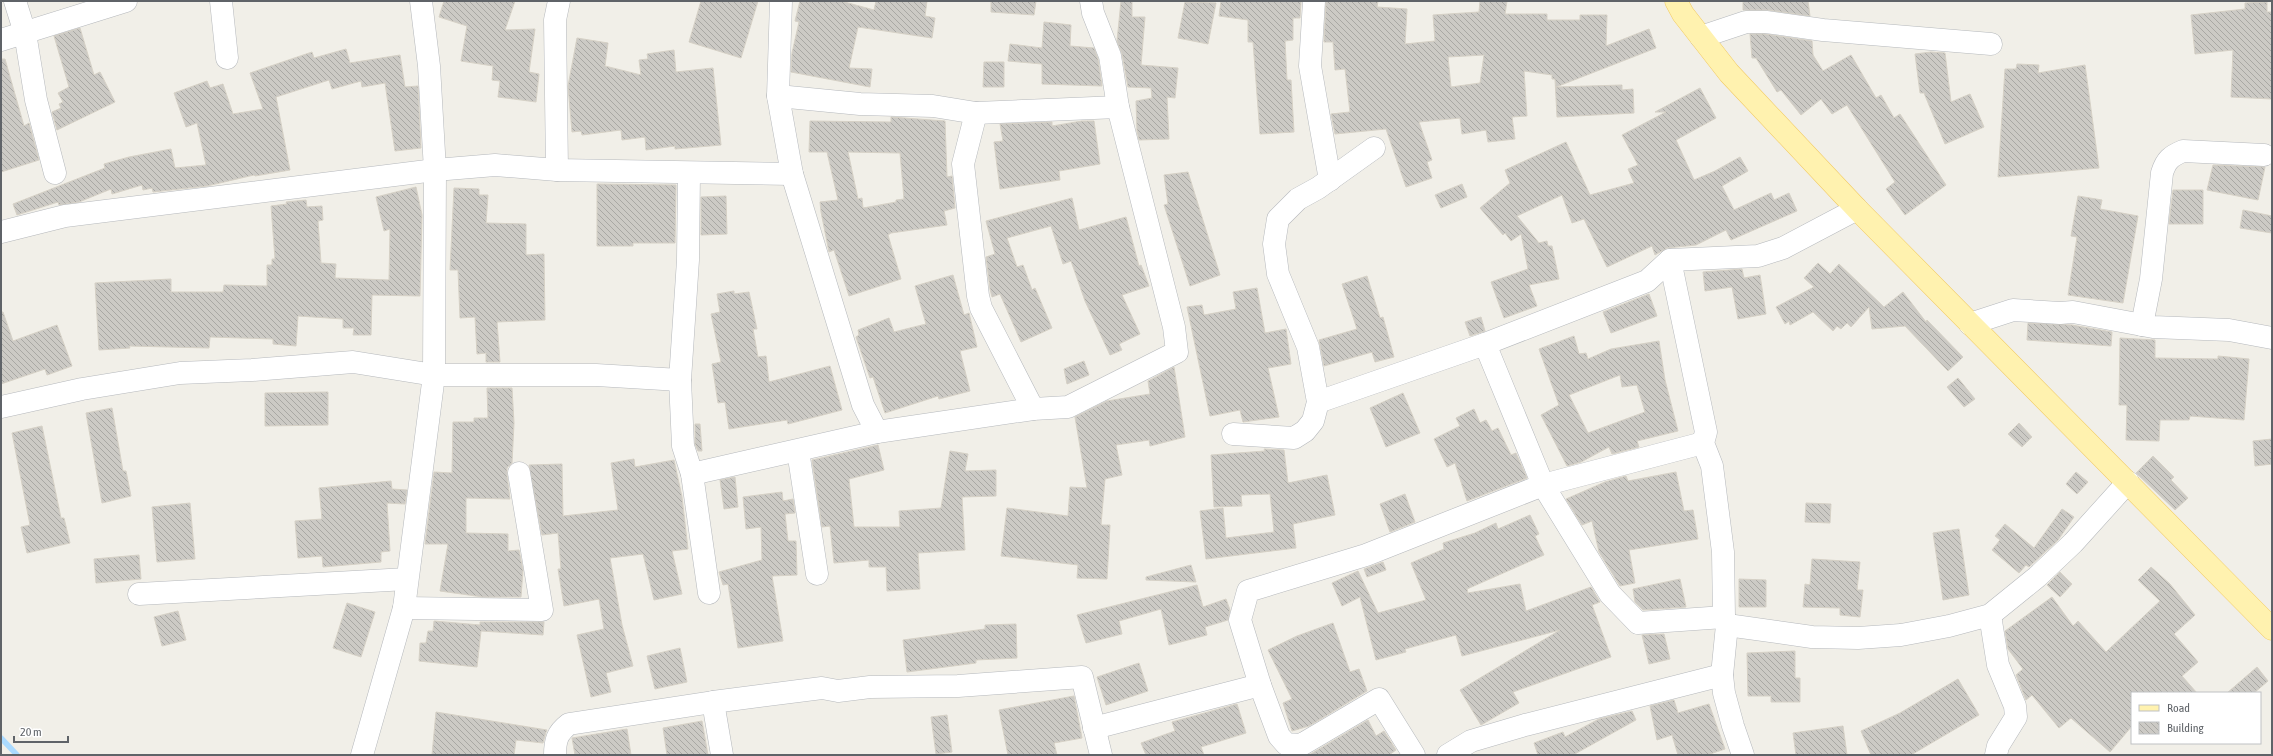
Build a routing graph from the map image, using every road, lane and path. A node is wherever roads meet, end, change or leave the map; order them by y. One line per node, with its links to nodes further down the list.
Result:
1 (14, 1): 10 (street)
2 (126, 1): 10 (street)
3 (221, 1): 14 (street)
4 (421, 1): 20 (street)
5 (559, 1): 21 (street)
6 (782, 1): 15 (street)
7 (1091, 1): 16 (street)
8 (1314, 1): 25 (street)
9 (1676, 1): 11 (main road)
10 (25, 33): 12 (street); 22 (street)
11 (1701, 38): 13 (street); 26 (main road)
12 (1, 40)
13 (1991, 44)
14 (227, 58)
15 (778, 96): 17 (street); 24 (street)
16 (1118, 107): 17 (street); 37 (street)
17 (976, 113): 37 (street)
18 (1374, 148): 25 (street)
19 (2264, 155): 30 (street)
20 (435, 170): 21 (street); 27 (street); 33 (street)
21 (557, 170): 23 (street)
22 (55, 173)
23 (689, 173): 24 (street); 34 (street)
24 (792, 174): 38 (street)
25 (1330, 180): 35 (street)
26 (1857, 209): 28 (street); 29 (main road)
27 (1, 232)
28 (1670, 260): 32 (street); 40 (street)
29 (1970, 324): 30 (street); 44 (main road)
30 (2142, 325): 31 (street)
31 (2272, 338)
32 (1485, 344): 35 (street); 45 (street)
33 (434, 375): 34 (street); 36 (street); 47 (street)
34 (680, 380): 43 (street)
35 (1318, 402): 39 (street)
36 (1, 406)
37 (1033, 409): 38 (street)
38 (877, 432): 41 (street)
39 (1233, 434)
40 (1703, 443): 45 (street); 52 (street)
41 (798, 450): 43 (street); 46 (street)
42 (520, 473): 50 (street)
43 (692, 474): 48 (street)
44 (2128, 482): 51 (street); 53 (main road)
45 (1543, 484): 52 (street); 55 (street)
46 (817, 574)
47 (407, 580): 49 (street); 50 (street)
48 (709, 593)
49 (139, 594)
50 (404, 608): 58 (street)
51 (1990, 615): 52 (street); 65 (street)
52 (1725, 621): 54 (street)
53 (2272, 629)
54 (1722, 675): 63 (street); 64 (street)
55 (1260, 685): 57 (street); 62 (street)
56 (713, 702): 57 (street); 59 (street); 60 (street)
57 (1094, 728): 61 (street)
58 (362, 755)
59 (555, 755)
60 (722, 755)
61 (1101, 755)
62 (1414, 755)
63 (1448, 755)
64 (1743, 755)
65 (1996, 755)

